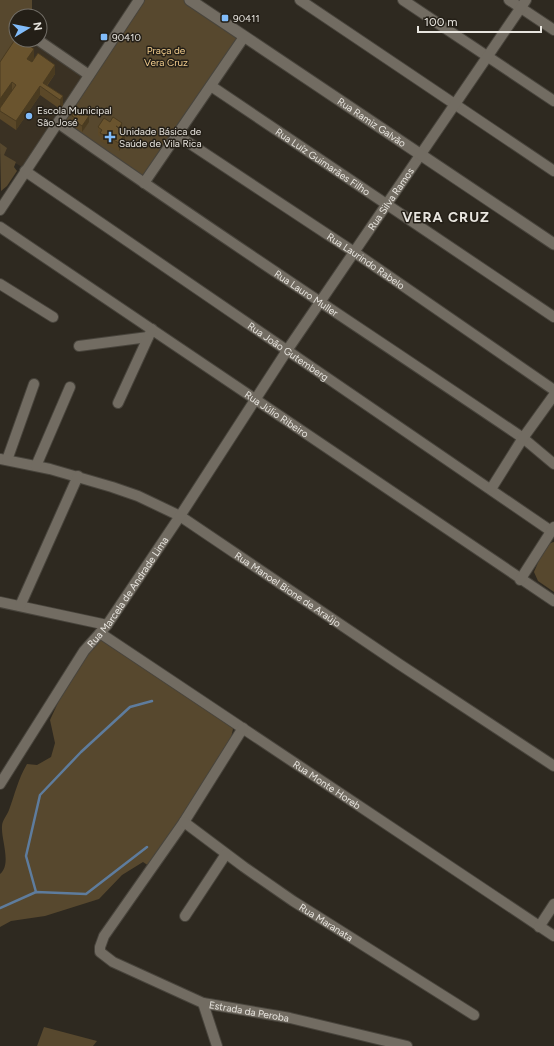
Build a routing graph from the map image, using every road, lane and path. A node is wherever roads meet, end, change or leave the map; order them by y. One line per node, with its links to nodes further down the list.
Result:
1 (139, 0): 11 (street)
2 (190, 0): 8 (street, Rua Ramiz Galvão)
3 (300, 0): 14 (street)
4 (403, 0): 10 (street)
5 (509, 0): 6 (street)
6 (524, 4): 7 (street); 10 (street, Rua Silva Ramos)
7 (554, 30)
8 (244, 37): 12 (street); 17 (street, Rua Ramiz Galvão)
9 (48, 47): 11 (street)
10 (487, 56): 13 (street); 14 (street, Rua Silva Ramos)
11 (89, 75): 15 (street)
12 (211, 86): 16 (street); 21 (street, Rua Luíz Guimarães Filho)
13 (554, 101)
14 (456, 105): 17 (street, Rua Silva Ramos); 19 (street)
15 (58, 123): 18 (street); 20 (street, Rua Lauro Muller)
16 (177, 135): 20 (street); 25 (street, Rua Laurindo Rabelo)
17 (421, 156): 21 (street, Rua Silva Ramos); 24 (street, Rua Ramiz Galvão)
18 (25, 171): 22 (street); 32 (street, Rua João Gutemberg)
19 (554, 171)
20 (144, 183): 27 (street, Rua Lauro Muller)
21 (387, 204): 25 (street, Rua Silva Ramos); 29 (street, Rua Luíz Guimarães Filho)
22 (0, 210)
23 (0, 228): 30 (street, Rua Júlio Ribeiro)
24 (554, 244)
25 (354, 252): 27 (street, Rua Silva Ramos); 35 (street, Rua Laurindo Rabelo)
26 (0, 284): 28 (street)
27 (321, 300): 32 (street, Rua Silva Ramos); 39 (street, Rua Lauro Muller)
28 (53, 317)
29 (554, 317)
30 (150, 333): 31 (street); 37 (street, Rua Júlio Ribeiro); 38 (street)
31 (79, 346)
32 (288, 349): 37 (street, Rua Silva Ramos); 44 (street, Rua João Gutemberg)
33 (34, 384): 40 (street)
34 (70, 387): 42 (street)
35 (554, 390)
36 (554, 395): 39 (street)
37 (255, 398): 45 (street, Rua Marcela de Andrade Lima); 47 (street, Rua Júlio Ribeiro)
38 (118, 403)
39 (523, 438): 41 (street, Rua Lauro Muller); 44 (street)
40 (4, 459): 42 (street, Rua Manoel Bione de Araújo)
41 (554, 464)
42 (36, 466): 43 (street, Rua Manoel Bione de Araújo)
43 (78, 476): 45 (street, Rua Manoel Bione de Araújo); 50 (street)
44 (491, 489): 46 (street, Rua João Gutemberg)
45 (180, 516): 51 (street, Rua Marcela de Andrade Lima); 53 (street, Rua Manoel Bione de Araújo)
46 (553, 529): 47 (street)
47 (520, 580): 48 (street, Rua Júlio Ribeiro)
48 (554, 601)
49 (0, 602): 50 (street)
50 (20, 606): 51 (street)
51 (104, 629): 52 (street, Rua Monte Horeb); 54 (street, Rua Marcela de Andrade Lima)
52 (243, 728): 55 (street); 59 (street, Rua Monte Horeb)
53 (554, 766)
54 (0, 784)
55 (184, 822): 56 (street, Rua Maranata); 61 (street, Estrada da Peroba)
56 (226, 854): 58 (street); 62 (street, Rua Maranata)
57 (554, 904): 59 (street)
58 (186, 916)
59 (540, 927): 60 (street, Rua Monte Horeb)
60 (554, 936)
61 (203, 1003): 63 (street); 64 (street, Estrada da Peroba)
62 (474, 1015)
63 (217, 1046)
64 (407, 1046)

